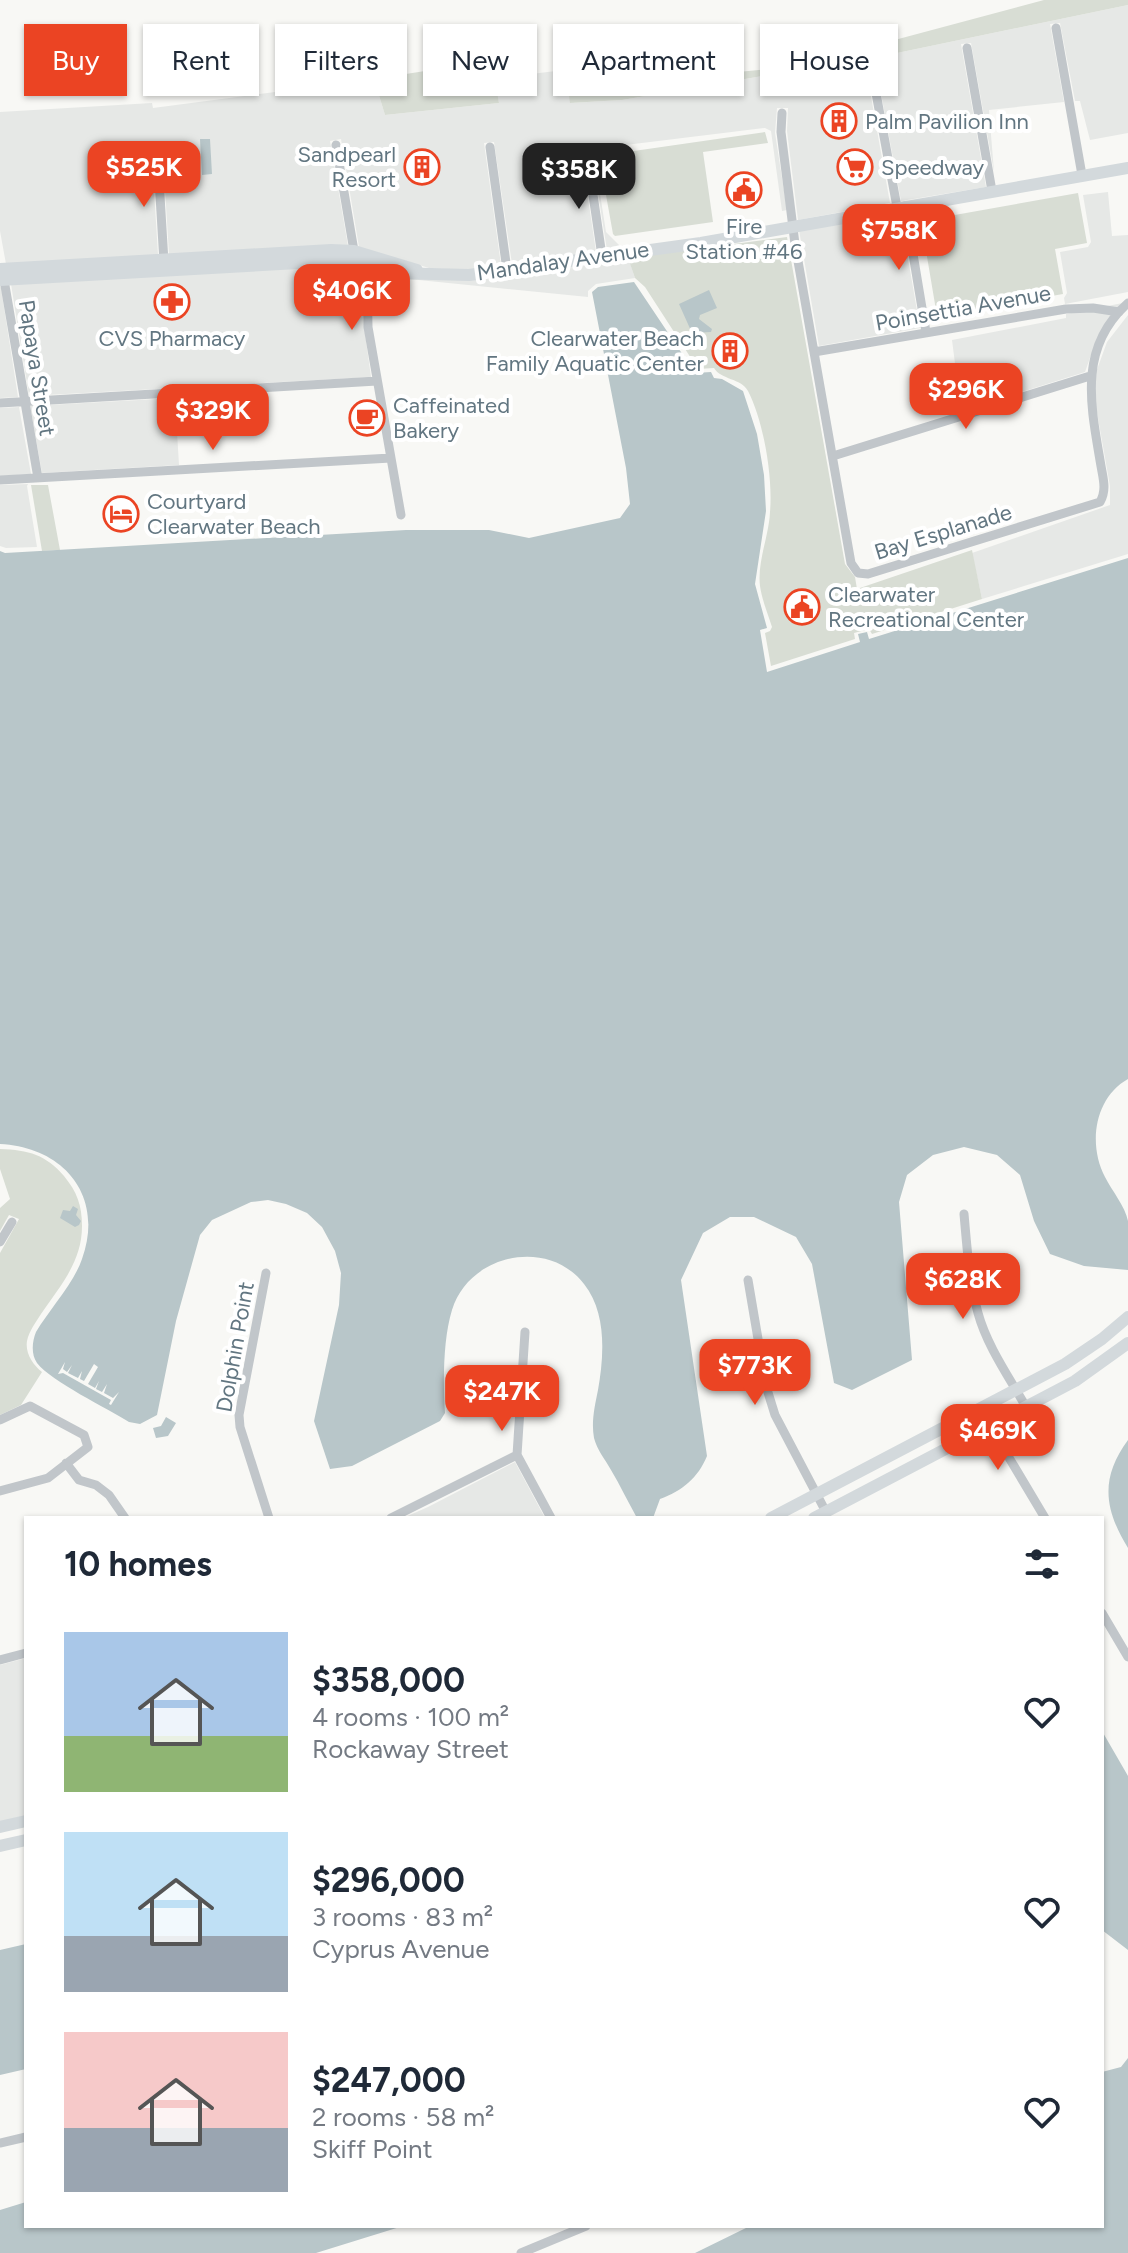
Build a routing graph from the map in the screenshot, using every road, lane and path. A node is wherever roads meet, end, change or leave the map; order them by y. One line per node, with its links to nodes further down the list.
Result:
1 (1056, 28): 10 (street)
2 (967, 48): 11 (street)
3 (877, 96): 12 (street)
4 (782, 113): 13 (street, Bay Esplanade)
5 (336, 145): 14 (street)
6 (157, 146): 17 (street)
7 (490, 147): 18 (street)
8 (588, 161): 15 (street)
9 (1128, 168): 10 (street, Mandalay Avenue)
10 (1082, 175): 11 (street, Mandalay Avenue)
11 (992, 191): 12 (street, Mandalay Avenue)
12 (901, 206): 13 (street, Mandalay Avenue); 23 (street)
13 (793, 226): 15 (street, Mandalay Avenue); 24 (street, Bay Esplanade)
14 (354, 251): 16 (street); 17 (street, Mandalay Avenue); 20 (street, Mandalay Avenue)
15 (602, 256): 18 (street, Mandalay Avenue)
16 (361, 264): 17 (street, Mandalay Avenue); 20 (street, Mandalay Avenue); 26 (street)
17 (164, 266): 19 (street, Mandalay Avenue)
18 (507, 270): 20 (street, Mandalay Avenue)
19 (1, 272): 27 (street, Papaya Street)
20 (423, 272)
21 (1128, 303): 22 (street, Bay Esplanade)
22 (1119, 312): 23 (street, Poinsettia Avenue); 25 (street, Bay Esplanade)
23 (926, 332): 24 (street, Poinsettia Avenue)
24 (814, 352): 29 (street, Bay Esplanade)
25 (1090, 376): 29 (street); 29 (street, Bay Esplanade)
26 (377, 381): 27 (street); 30 (street)
27 (24, 402): 28 (street); 31 (street, Papaya Street)
28 (0, 403)
29 (833, 456)
30 (391, 458): 31 (street); 33 (street)
31 (38, 478): 32 (street)
32 (0, 480)
33 (401, 515)
34 (964, 1214): 42 (street)
35 (12, 1222): 36 (street)
36 (0, 1242)
37 (266, 1273): 54 (street, Dolphin Point)
38 (748, 1280): 50 (street)
39 (1128, 1317): 42 (street)
40 (525, 1332): 47 (street)
41 (1128, 1343): 43 (street)
42 (1016, 1390): 43 (street); 44 (street)
43 (1026, 1407): 46 (street)
44 (980, 1409): 46 (street); 50 (street)
45 (0, 1420): 48 (street)
46 (990, 1426): 52 (street); 57 (street)
47 (517, 1455): 55 (street); 56 (street)
48 (66, 1463): 49 (street); 53 (street)
49 (0, 1491)
50 (817, 1494): 51 (street); 52 (street)
51 (788, 1514)
52 (820, 1515)
53 (124, 1516)
54 (268, 1516)
55 (395, 1516)
56 (550, 1516)
57 (1044, 1516)
58 (1104, 1616): 60 (street)
59 (24, 1654): 61 (street)
60 (1128, 1657)
61 (0, 1660)
62 (24, 1821): 63 (street)
63 (0, 1827)
64 (24, 1840): 65 (street)
65 (0, 1846)
66 (24, 2137): 67 (street)
67 (0, 2143)
68 (581, 2228): 69 (street)
69 (521, 2253)

